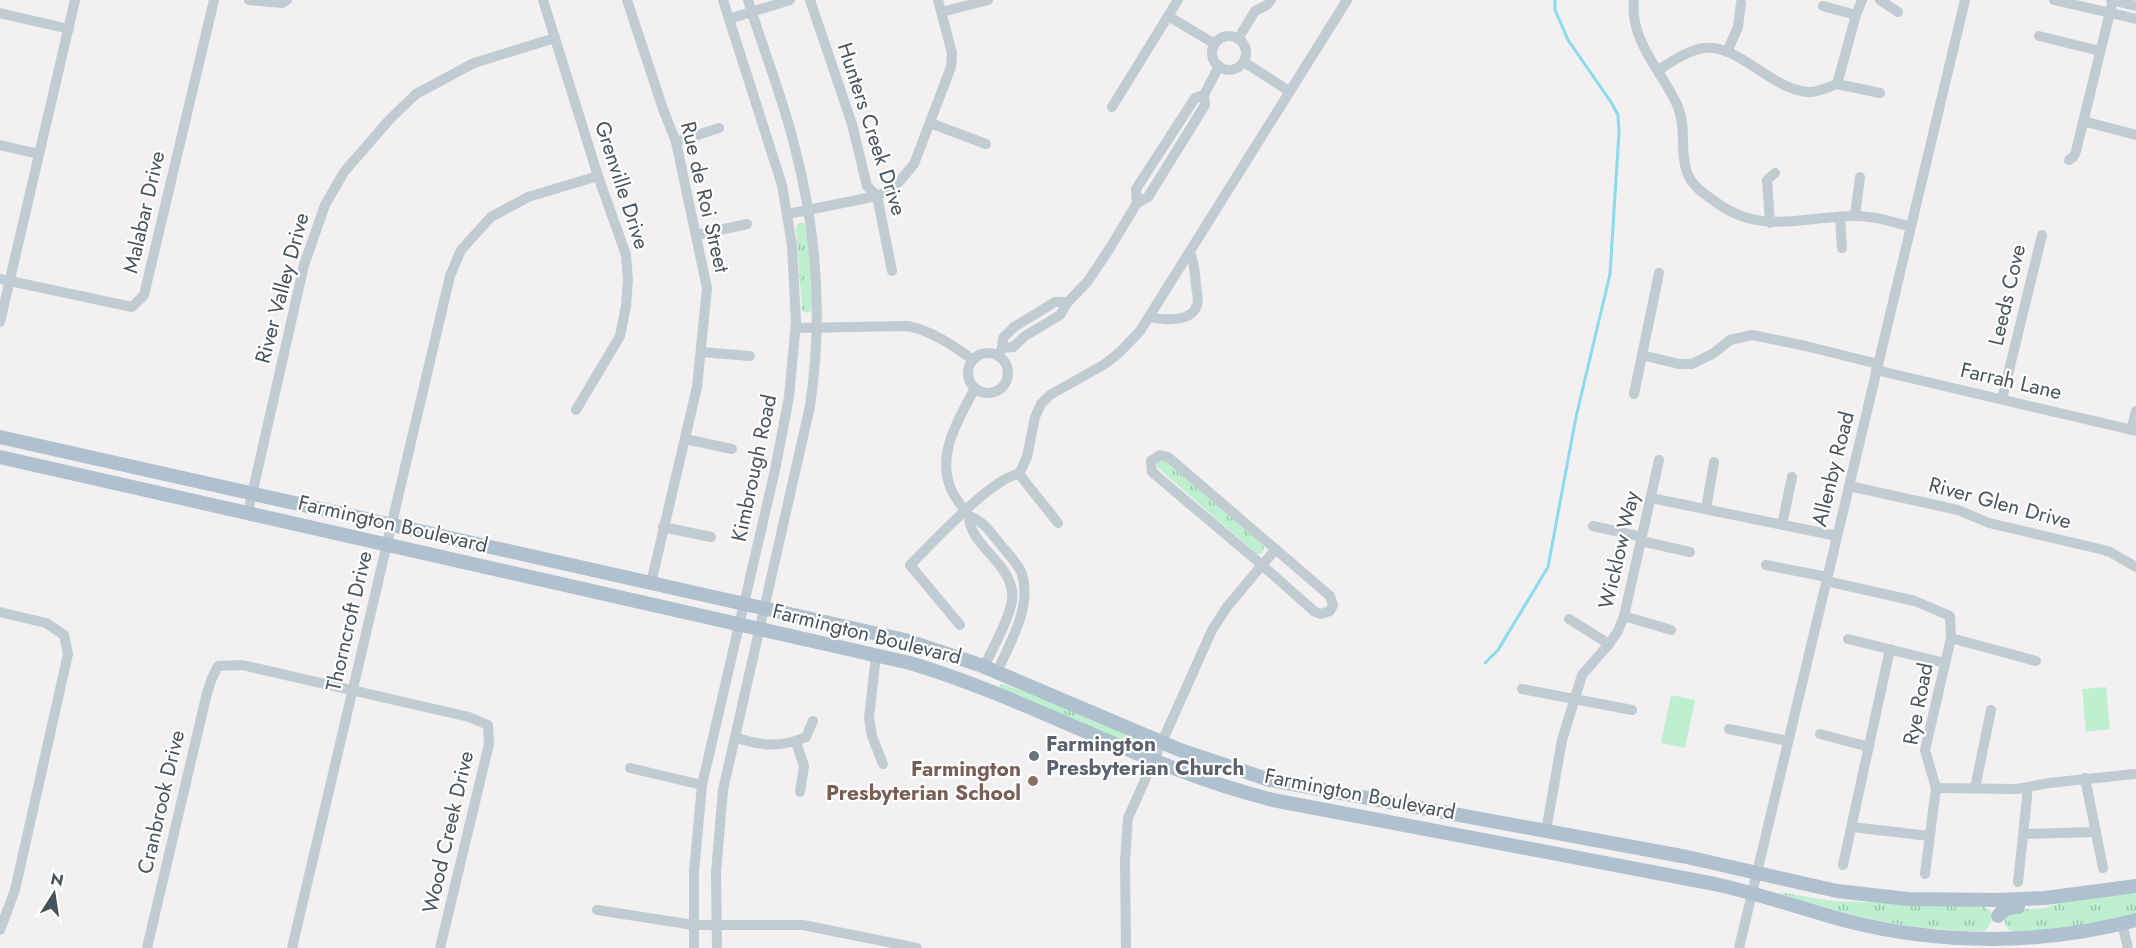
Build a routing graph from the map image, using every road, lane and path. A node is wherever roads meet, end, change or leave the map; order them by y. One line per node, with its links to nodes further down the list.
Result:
1 (75, 0): 34 (street)
2 (214, 0): 74 (street, Malabar Drive)
3 (249, 0): 4 (street)
4 (287, 0)
5 (543, 0): 36 (street, Grenville Drive)
6 (627, 0): 52 (street, Rue de Roi Street)
7 (723, 0): 32 (street, Kimbrough Road)
8 (790, 0): 22 (street)
9 (810, 0): 60 (street, Hunters Creek Drive)
10 (938, 0): 26 (street)
11 (988, 0): 26 (street)
12 (1178, 0): 31 (street)
13 (1271, 0): 23 (street)
14 (1347, 0): 45 (street)
15 (1634, 0): 43 (street)
16 (1862, 0): 30 (street)
17 (1880, 0): 27 (street)
18 (1965, 0): 67 (street, Allenby Road)
19 (2054, 0): 29 (street)
20 (2112, 0): 25 (street); 29 (street)
21 (1741, 3): 40 (street)
22 (749, 5): 32 (street); 61 (street, Kimbrough Road)
23 (1255, 5): 37 (street)
24 (1823, 6): 30 (street)
25 (2136, 6)
26 (942, 12): 49 (street)
27 (1898, 12)
28 (0, 13): 34 (street)
29 (2110, 13): 33 (street); 39 (street)
30 (1856, 15): 44 (street)
31 (1168, 16): 38 (street); 47 (street)
32 (729, 19): 62 (street, Kimbrough Road)
33 (2136, 19)
34 (69, 29): 55 (street)
35 (2039, 36): 39 (street)
36 (555, 38): 58 (street, Grenville Drive); 103 (street, River Valley Drive)
37 (1238, 39): 38 (street); 41 (street)
38 (1215, 44): 42 (street)
39 (2100, 51): 48 (street)
40 (1727, 52): 43 (street); 44 (street)
41 (1244, 62): 42 (street); 45 (street)
42 (1219, 66): 75 (street)
43 (1658, 70): 65 (street)
44 (1837, 84): 46 (street)
45 (1289, 92): 71 (street)
46 (1880, 93)
47 (1112, 107)
48 (2083, 121): 51 (street); 56 (street)
49 (930, 123): 53 (street); 60 (street)
50 (719, 128): 52 (street)
51 (2136, 135)
52 (676, 142): 68 (street, Rue de Roi Street)
53 (986, 144)
54 (0, 145): 55 (street)
55 (39, 154): 74 (street)
56 (2069, 160)
57 (1775, 173): 65 (street)
58 (598, 176): 91 (street, Grenville Drive); 109 (street, Thorncroft Drive)
59 (1860, 177): 63 (street)
60 (877, 196): 61 (street); 72 (street, Hunters Creek Drive)
61 (809, 211): 62 (street); 80 (street, Kimbrough Road)
62 (788, 214): 79 (street, Kimbrough Road)
63 (1855, 216): 64 (street); 67 (street)
64 (1840, 217): 65 (street); 70 (street)
65 (1770, 223)
66 (747, 224): 68 (street)
67 (1911, 227): 87 (street, Allenby Road)
68 (697, 235): 82 (street, Rue de Roi Street)
69 (2042, 235): 90 (street, Leeds Cove)
70 (1842, 248)
71 (1190, 253): 76 (street); 76 (street)
72 (892, 271)
73 (1659, 273): 84 (street)
74 (5, 280): 77 (street)
75 (1068, 303): 78 (street); 81 (street)
76 (1149, 317): 100 (street)
77 (0, 322)
78 (1019, 323): 81 (street); 83 (street)
79 (796, 328): 80 (street); 124 (street, Kimbrough Road)
80 (817, 328): 86 (street); 125 (street, Kimbrough Road)
81 (1026, 335): 83 (street)
82 (701, 352): 85 (street); 95 (street, Rue de Roi Street)
83 (1000, 352): 86 (street); 88 (street)
84 (1642, 355): 87 (street, Farrah Lane); 89 (street)
85 (750, 356)
86 (973, 360): 88 (street)
87 (1877, 367): 90 (street, Farrah Lane); 102 (street, Allenby Road)
88 (975, 388): 107 (street)
89 (1634, 394)
90 (2002, 399): 93 (street, Farrah Lane)
91 (576, 410)
92 (2136, 411): 93 (street)
93 (2134, 431)
94 (0, 437): 103 (main road, Farmington Boulevard)
95 (685, 439): 96 (street); 112 (street, Rue de Roi Street)
96 (732, 449)
97 (0, 457): 106 (main road, Farmington Boulevard)
98 (1659, 460): 104 (street, Wicklow Way)
99 (1714, 462): 105 (street)
100 (1020, 474): 107 (street); 108 (street)
101 (1792, 477): 110 (street)
102 (1849, 486): 113 (street, Allenby Road); 121 (street, River Glen Drive)
103 (252, 493): 106 (street, River Valley Drive); 109 (main road, Farmington Boulevard)
104 (1650, 498): 105 (street); 115 (street, Wicklow Way)
105 (1706, 509): 110 (street)
106 (248, 512): 116 (main road, Farmington Boulevard)
107 (967, 513): 130 (street); 140 (street)
108 (1059, 523)
109 (392, 524): 116 (street, Thorncroft Drive); 123 (main road, Farmington Boulevard)
110 (1782, 525): 113 (street)
111 (1593, 526): 115 (street)
112 (663, 527): 114 (street); 123 (street, Rue de Roi Street)
113 (1837, 536): 122 (street, Allenby Road)
114 (711, 537)
115 (1641, 539): 118 (street); 127 (street, Wicklow Way)
116 (387, 544): 129 (main road, Farmington Boulevard); 142 (street, Thorncroft Drive)
117 (1276, 549): 119 (street); 119 (street); 119 (street)
118 (1690, 552)
119 (1262, 565): 152 (street)
120 (1766, 565): 122 (street)
121 (2136, 567)
122 (1826, 579): 133 (street, Rye Road); 150 (street, Allenby Road)
123 (651, 583): 124 (main road, Farmington Boulevard)
124 (743, 604): 125 (main road, Farmington Boulevard); 129 (street, Kimbrough Road)
125 (764, 608): 131 (street, Kimbrough Road); 140 (main road, Farmington Boulevard)
126 (0, 612): 183 (street)
127 (1624, 616): 132 (street); 135 (street, Wicklow Way)
128 (1569, 619): 135 (street)
129 (738, 624): 131 (main road, Farmington Boulevard); 159 (street, Kimbrough Road)
130 (960, 625)
131 (759, 628): 137 (main road, Farmington Boulevard); 149 (street, Kimbrough Road)
132 (1671, 630)
133 (1951, 638): 138 (street); 139 (street, Rye Road)
134 (1848, 639): 136 (street)
135 (1609, 644): 143 (street, Wicklow Way)
136 (1890, 649): 139 (street); 153 (street)
137 (876, 655): 140 (main road, Farmington Boulevard); 155 (street)
138 (2036, 661)
139 (1945, 663): 161 (street, Rye Road)
140 (990, 678): 152 (main road, Farmington Boulevard); 154 (main road, Farmington Boulevard)
141 (1522, 689): 143 (street)
142 (352, 691): 185 (street, Cranbrook Drive); 186 (street, Thorncroft Drive); 187 (street, Wood Creek Drive)
143 (1575, 699): 144 (street); 168 (street, Wicklow Way)
144 (1632, 710)
145 (1991, 710): 162 (street)
146 (813, 721): 151 (street)
147 (1729, 729): 150 (street)
148 (1820, 734): 153 (street)
149 (735, 737): 151 (street); 182 (street, Kimbrough Road)
150 (1788, 741): 173 (street, Allenby Road)
151 (796, 742): 163 (street)
152 (1161, 742): 154 (street); 168 (main road, Farmington Boulevard)
153 (1869, 747): 164 (street)
154 (1152, 760): 168 (main road, Farmington Boulevard); 191 (street)
155 (883, 764)
156 (630, 768): 159 (street)
157 (2135, 773): 158 (street)
158 (2085, 778): 160 (street); 165 (street)
159 (702, 785): 181 (street, Kimbrough Road)
160 (2027, 788): 162 (street); 166 (street)
161 (1935, 789): 162 (street); 167 (street)
162 (1978, 789)
163 (801, 792)
164 (1852, 827): 167 (street); 169 (street)
165 (2096, 832): 166 (street); 170 (street)
166 (2024, 834): 172 (street)
167 (1929, 836): 171 (street)
168 (1544, 840): 173 (main road, Farmington Boulevard); 173 (main road, Farmington Boulevard)
169 (1843, 865)
170 (2103, 868)
171 (1925, 874)
172 (2019, 882)
173 (1755, 884): 176 (main road, Farmington Boulevard); 184 (main road, Farmington Boulevard); 192 (street, Allenby Road)
174 (2136, 886): 175 (main road, Farmington Boulevard)
175 (2069, 896): 176 (main road, Farmington Boulevard); 178 (main road)
176 (1997, 900): 178 (main road)
177 (597, 910): 181 (street)
178 (1998, 916): 184 (main road)
179 (2136, 920): 180 (main road, Farmington Boulevard)
180 (2122, 923): 184 (main road, Farmington Boulevard); 193 (street)
181 (694, 925): 182 (street); 188 (street, Kimbrough Road)
182 (717, 926): 189 (street, Kimbrough Road); 190 (street)
183 (0, 930)
184 (1999, 944)
185 (147, 948)
186 (292, 948)
187 (440, 948)
188 (694, 948)
189 (717, 948)
190 (917, 948)
191 (1126, 948)
192 (1739, 948)
193 (2128, 948)

